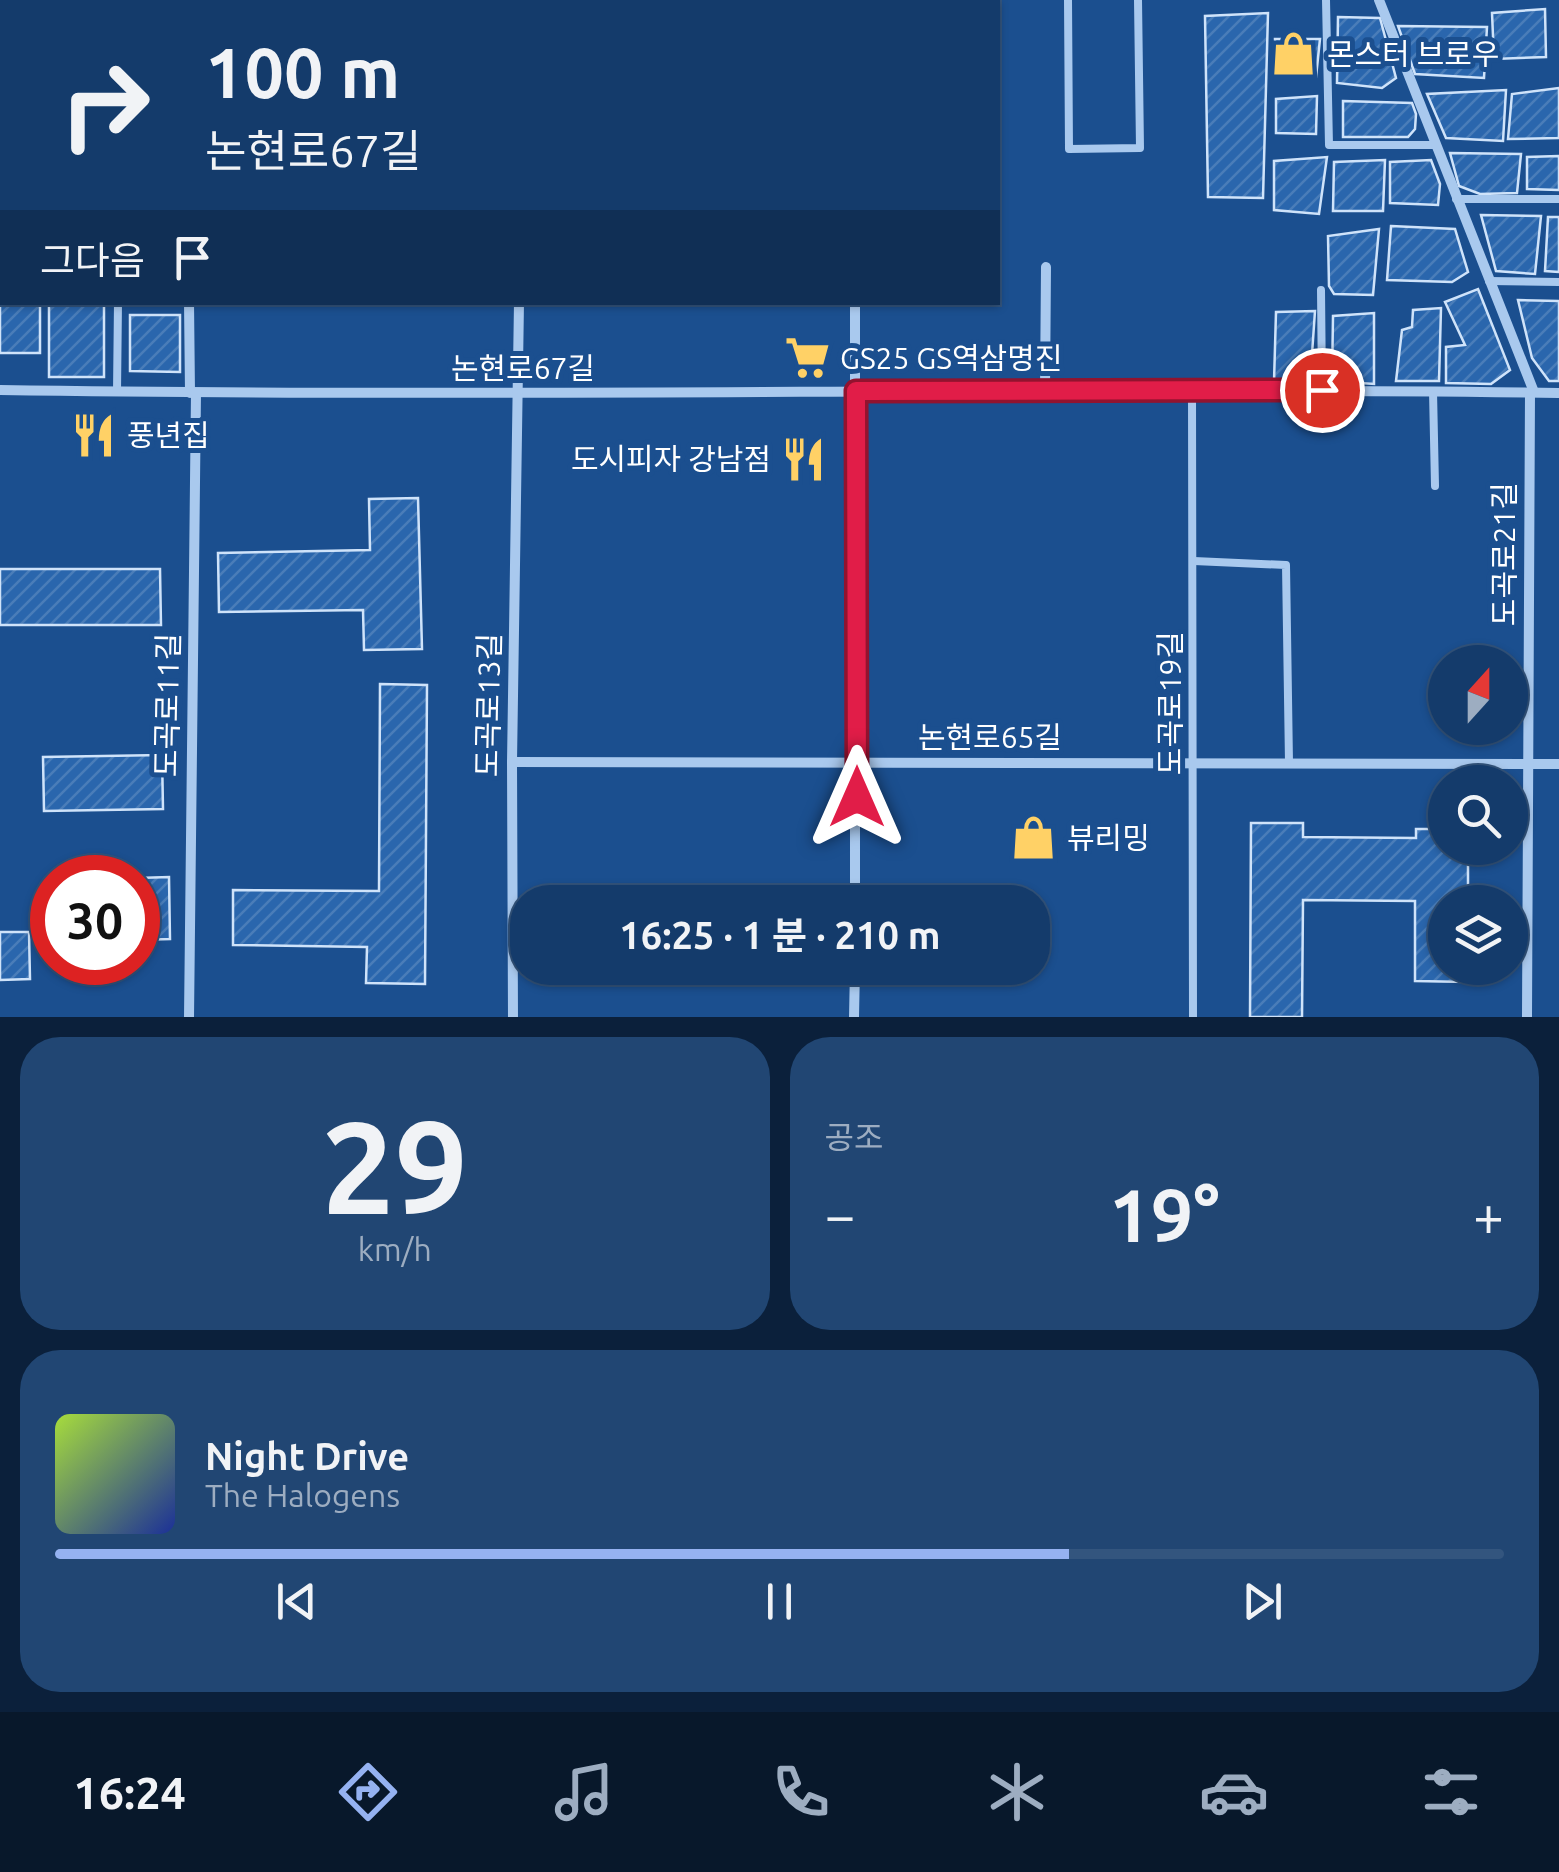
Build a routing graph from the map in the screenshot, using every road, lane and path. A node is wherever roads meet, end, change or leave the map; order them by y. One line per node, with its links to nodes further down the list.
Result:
1 (1068, 0): 2 (lane)
2 (1138, 0)
3 (1326, 0): 5 (lane)
4 (1378, 0): 5 (street)
5 (1434, 145): 6 (street)
6 (1456, 199): 7 (lane); 9 (street)
7 (1559, 199)
8 (1046, 267): 20 (street)
9 (1490, 281): 10 (lane); 23 (street)
10 (1559, 282)
11 (1322, 290): 18 (lane)
12 (118, 305): 22 (lane)
13 (189, 305): 25 (street, 도곡로11길)
14 (519, 305): 26 (street, 도곡로13길)
15 (856, 305): 19 (street)
16 (0, 390): 22 (street, 논현로67길)
17 (1192, 390): 18 (street, 논현로67길); 20 (street, 논현로67길); 28 (lane, 도곡로19길)
18 (1322, 390): 21 (street, 논현로67길)
19 (856, 391): 20 (street, 논현로67길); 26 (street, 논현로67길); 30 (street)
20 (1045, 391)
21 (1433, 391): 23 (street, 논현로67길); 27 (lane)
22 (118, 392): 25 (street, 논현로67길)
23 (1532, 392): 24 (street, 논현로67길); 33 (street, 도곡로21길)
24 (1559, 392)
25 (193, 393): 26 (street, 논현로67길); 37 (street, 도곡로11길)
26 (518, 393): 29 (street, 도곡로13길)
27 (1435, 486)
28 (1194, 561): 31 (lane, 도곡로19길); 32 (lane)
29 (512, 762): 30 (street, 논현로65길); 38 (street, 도곡로13길)
30 (857, 762): 31 (street, 논현로65길); 35 (street)
31 (1192, 762): 32 (street, 논현로65길); 40 (lane, 도곡로19길)
32 (1289, 763): 33 (street, 논현로65길)
33 (1527, 764): 34 (street, 논현로65길); 41 (street, 도곡로21길)
34 (1559, 764)
35 (856, 885)
36 (854, 985): 39 (street)
37 (189, 1017)
38 (513, 1017)
39 (854, 1017)
40 (1193, 1017)
41 (1528, 1017)

